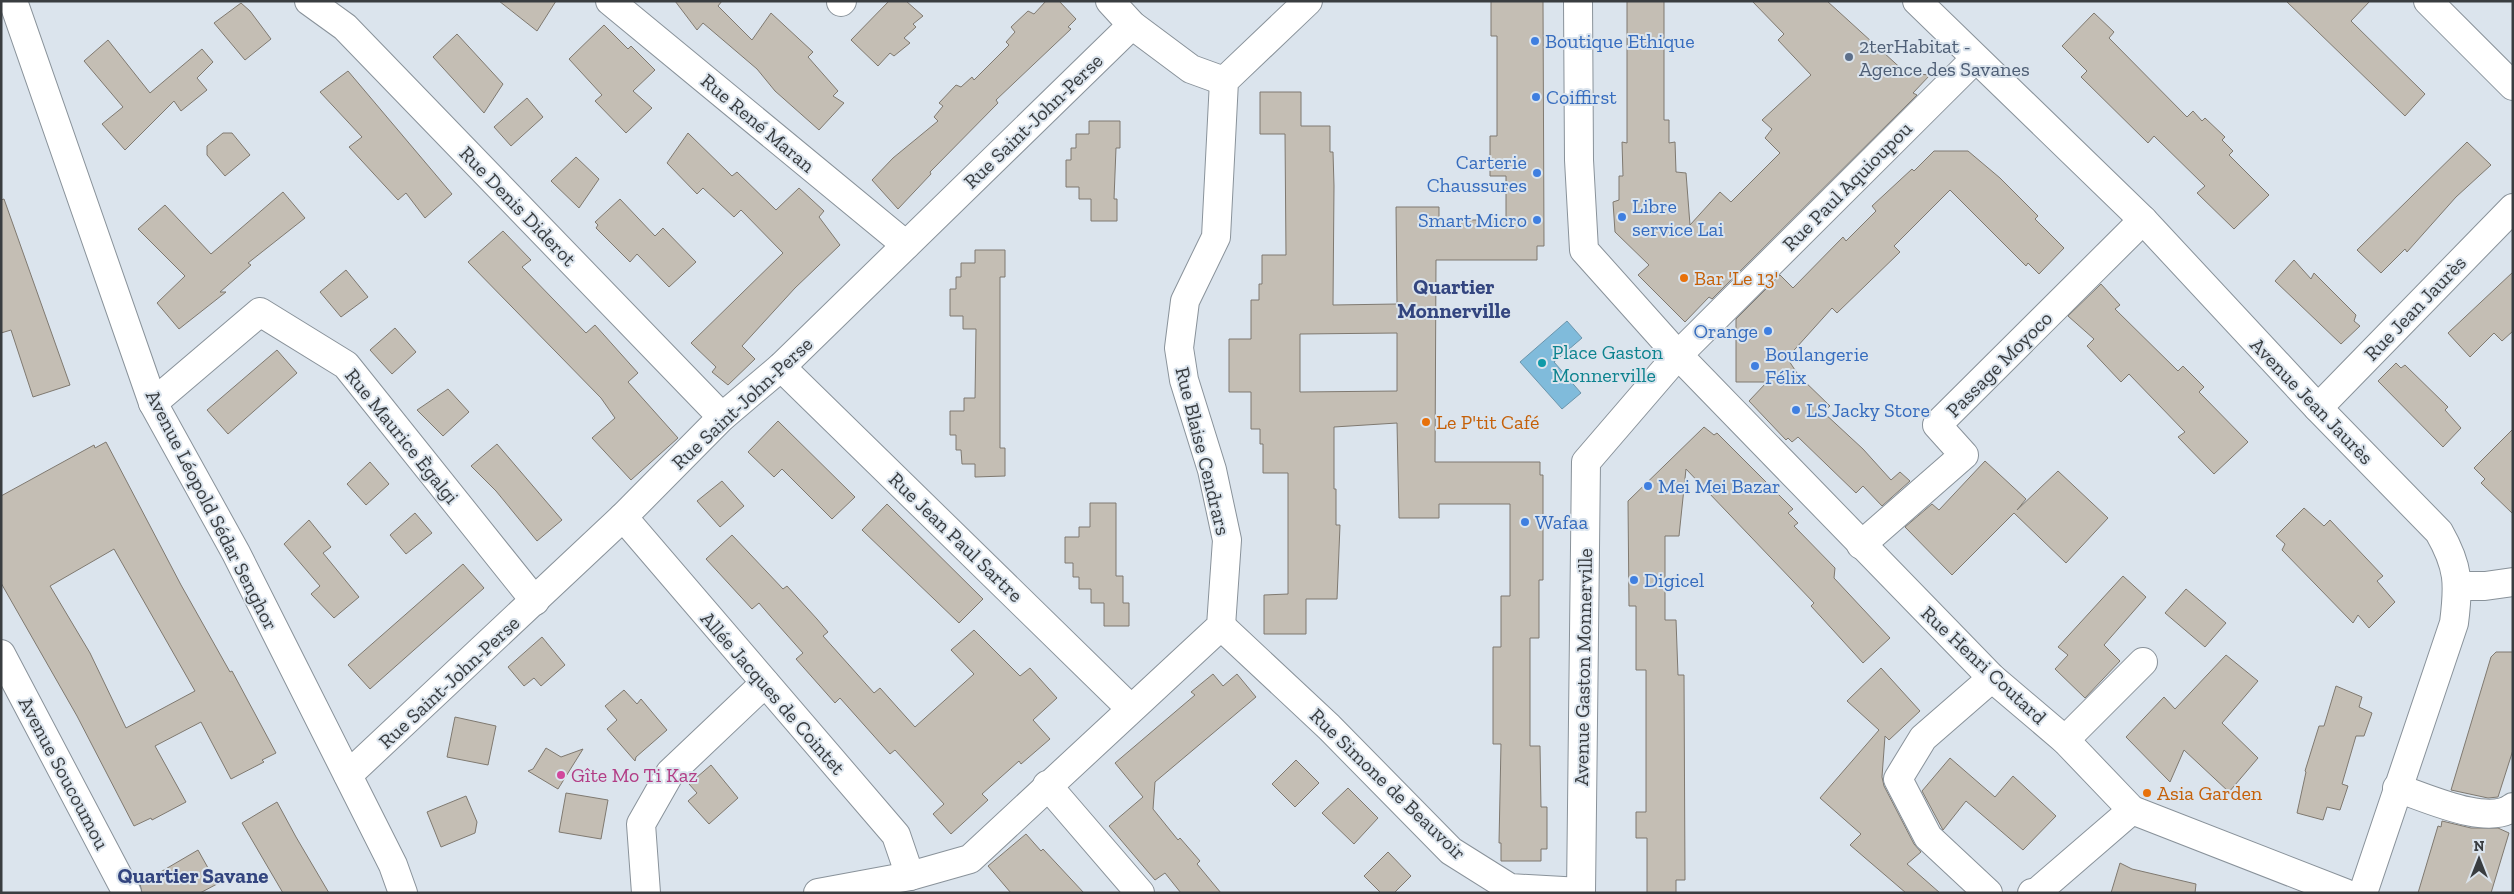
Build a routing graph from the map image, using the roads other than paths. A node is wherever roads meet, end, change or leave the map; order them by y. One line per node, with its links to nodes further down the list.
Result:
1 (14, 1): 18 (street, Avenue Léopold Sédar Senghor)
2 (309, 1): 20 (street, Rue Denis Diderot)
3 (610, 1): 15 (street, Rue René Maran)
4 (1110, 1): 9 (street)
5 (1308, 1): 11 (street)
6 (1578, 1): 16 (street)
7 (1917, 1): 10 (street, Avenue Jean Jaurès)
8 (2428, 1): 12 (street)
9 (1132, 25): 11 (street); 15 (street, Rue Saint-John-Perse)
10 (1975, 59): 14 (street, Avenue Jean Jaurès); 16 (street, Rue Paul Aquioupou)
11 (1224, 81): 26 (street, Rue Blaise Cendrars)
12 (2513, 86)
13 (2513, 208): 19 (street, Rue Jean Jaurès)
14 (2143, 220): 19 (street, Avenue Jean Jaurès); 22 (street, Passage Moyoco)
15 (906, 246): 17 (street, Rue Saint-John-Perse)
16 (1678, 355): 22 (street, Rue Henri Coutard); 39 (street, Avenue Gaston Monnerville)
17 (781, 367): 20 (street, Rue Saint-John-Perse); 31 (street, Rue Jean Paul Sartre)
18 (153, 403): 25 (street, Rue Maurice Ègalgi); 33 (street, Avenue Léopold Sédar Senghor)
19 (2318, 408): 24 (street, Avenue Jean Jaurès)
20 (722, 417): 21 (street, Rue Saint-John-Perse)
21 (624, 517): 25 (street, Rue Saint-John-Perse); 30 (street, Allée Jacques de Cointet)
22 (1861, 545): 29 (street, Rue Henri Coutard)
23 (2513, 582): 24 (street)
24 (2459, 586): 35 (street, Avenue Jean Jaurès)
25 (535, 601): 33 (street, Rue Saint-John-Perse)
26 (1221, 626): 31 (street); 39 (street, Rue Simone de Beauvoir)
27 (1, 654): 40 (street, Avenue Soucoumou)
28 (2143, 662): 32 (street)
29 (1992, 678): 32 (street, Rue Henri Coutard); 45 (street)
30 (765, 683): 38 (street, Allée Jacques de Cointet); 42 (street)
31 (1130, 708): 34 (street)
32 (2065, 740): 37 (street, Rue Henri Coutard)
33 (348, 776): 41 (street, Avenue Léopold Sédar Senghor)
34 (1047, 785): 38 (street); 44 (street)
35 (2397, 788): 36 (street); 48 (street, Avenue Jean Jaurès)
36 (2513, 807)
37 (2132, 810): 46 (street); 47 (street, Rue Henri Coutard)
38 (910, 876): 43 (street)
39 (1581, 892)
40 (127, 893)
41 (403, 893)
42 (646, 893)
43 (818, 893)
44 (1140, 893)
45 (1988, 893)
46 (2032, 893)
47 (2345, 893)
48 (2362, 893)

